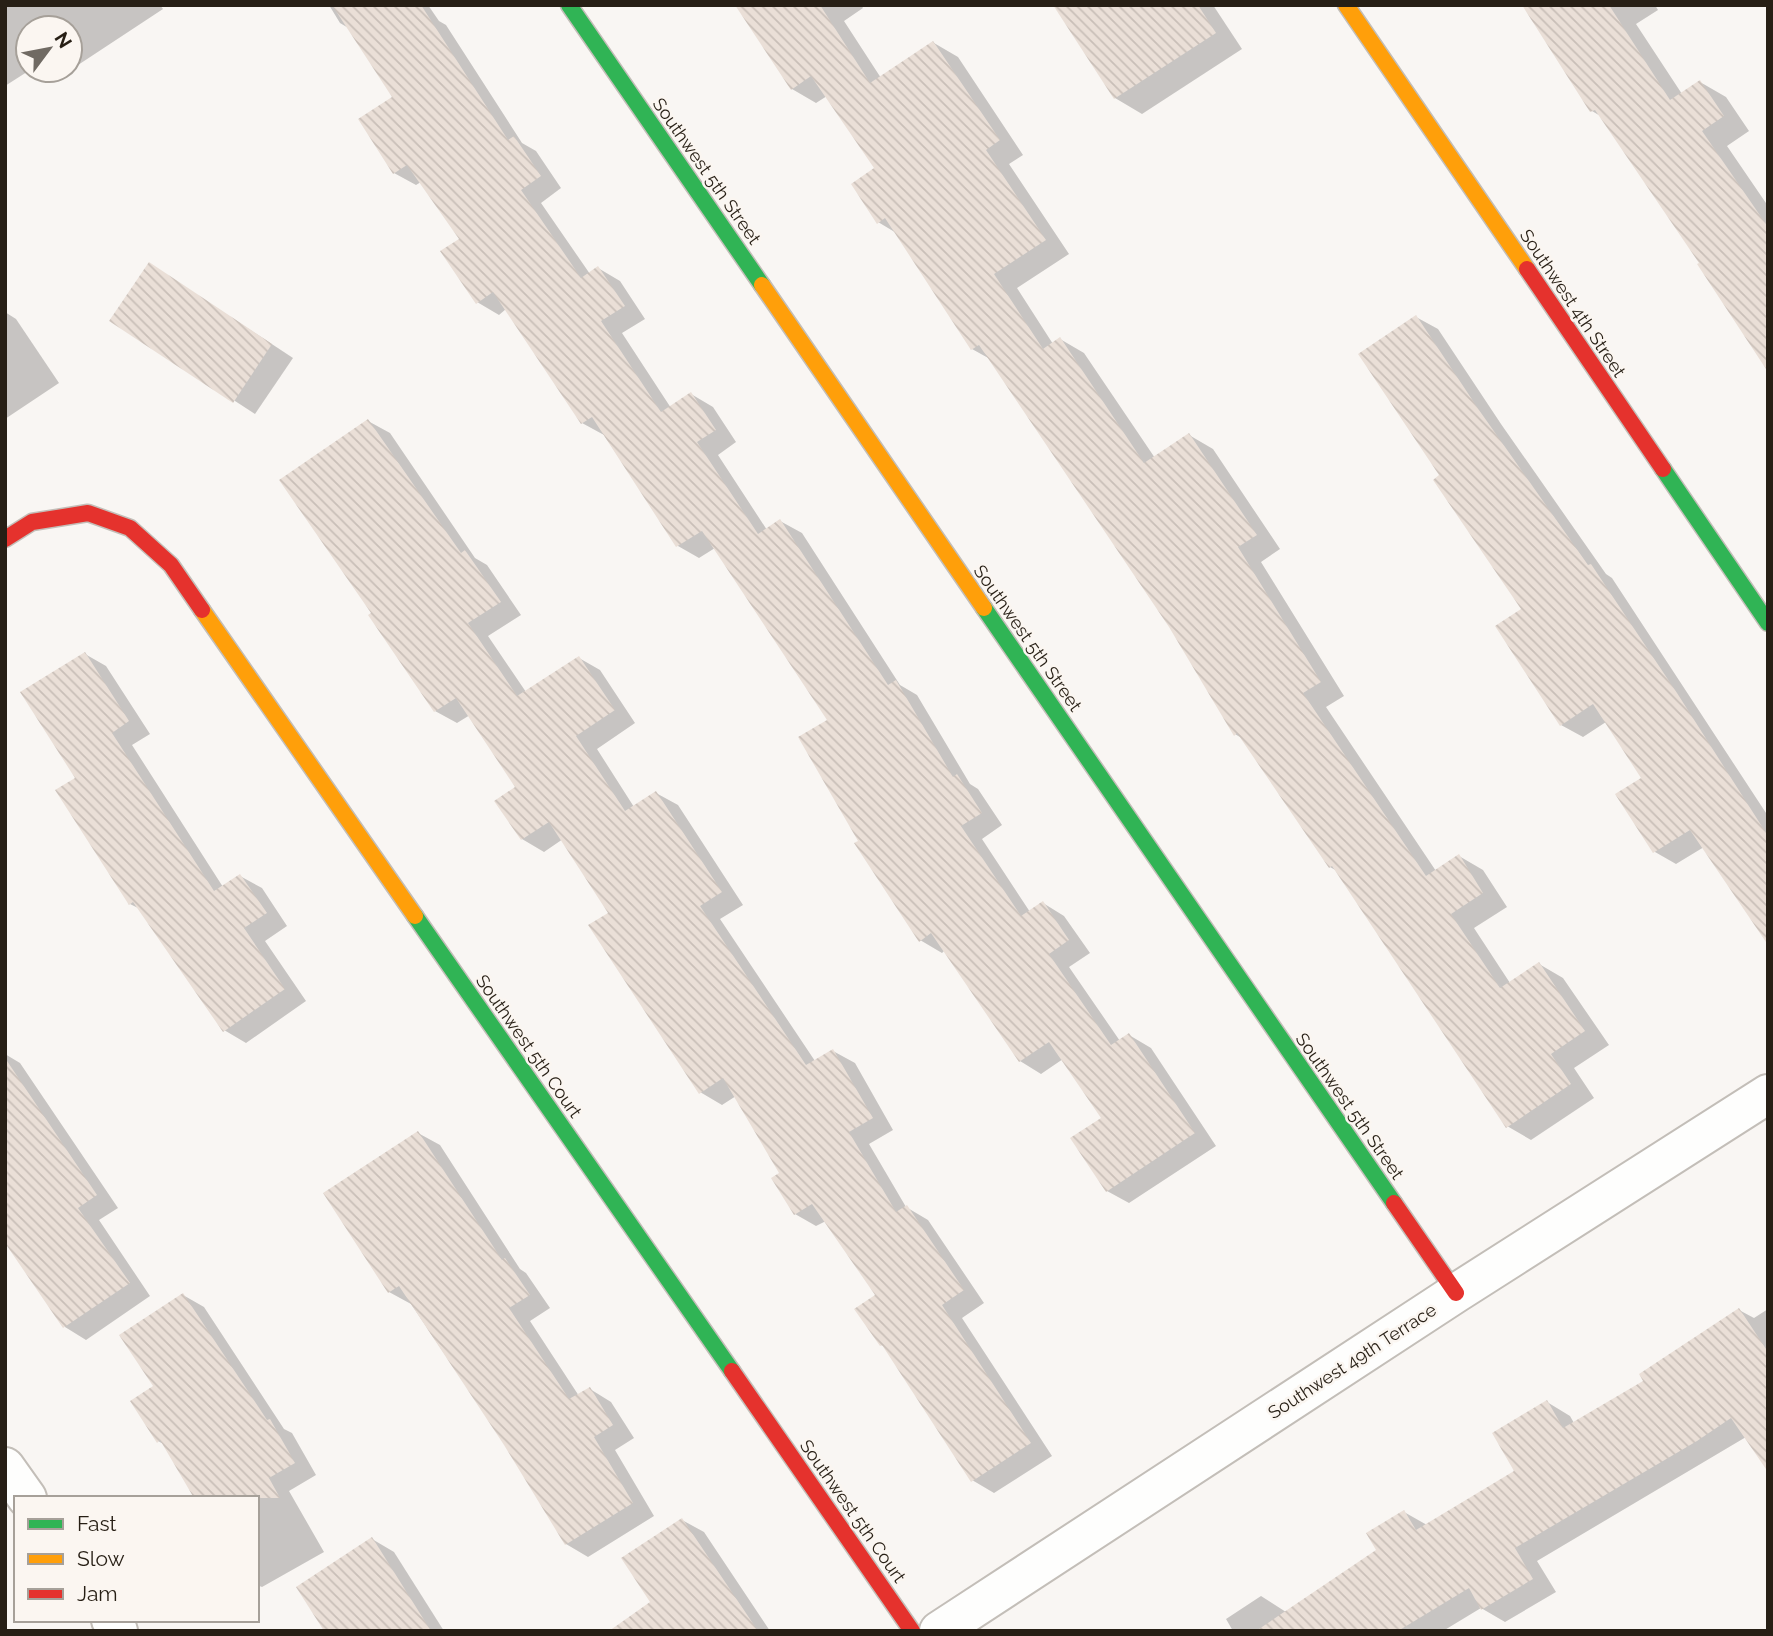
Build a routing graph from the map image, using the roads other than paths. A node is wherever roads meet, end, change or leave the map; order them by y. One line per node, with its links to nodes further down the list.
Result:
1 (569, 5): 6 (street, Southwest 5th Street)
2 (1346, 5): 4 (street, Southwest 4th Street)
3 (5, 539): 9 (street, Southwest 5th Court)
4 (1768, 623)
5 (1768, 1094): 6 (street, Southwest 49th Terrace)
6 (1456, 1293): 10 (street, Southwest 49th Terrace)
7 (5, 1466): 8 (street)
8 (26, 1496)
9 (912, 1631)
10 (939, 1631)

